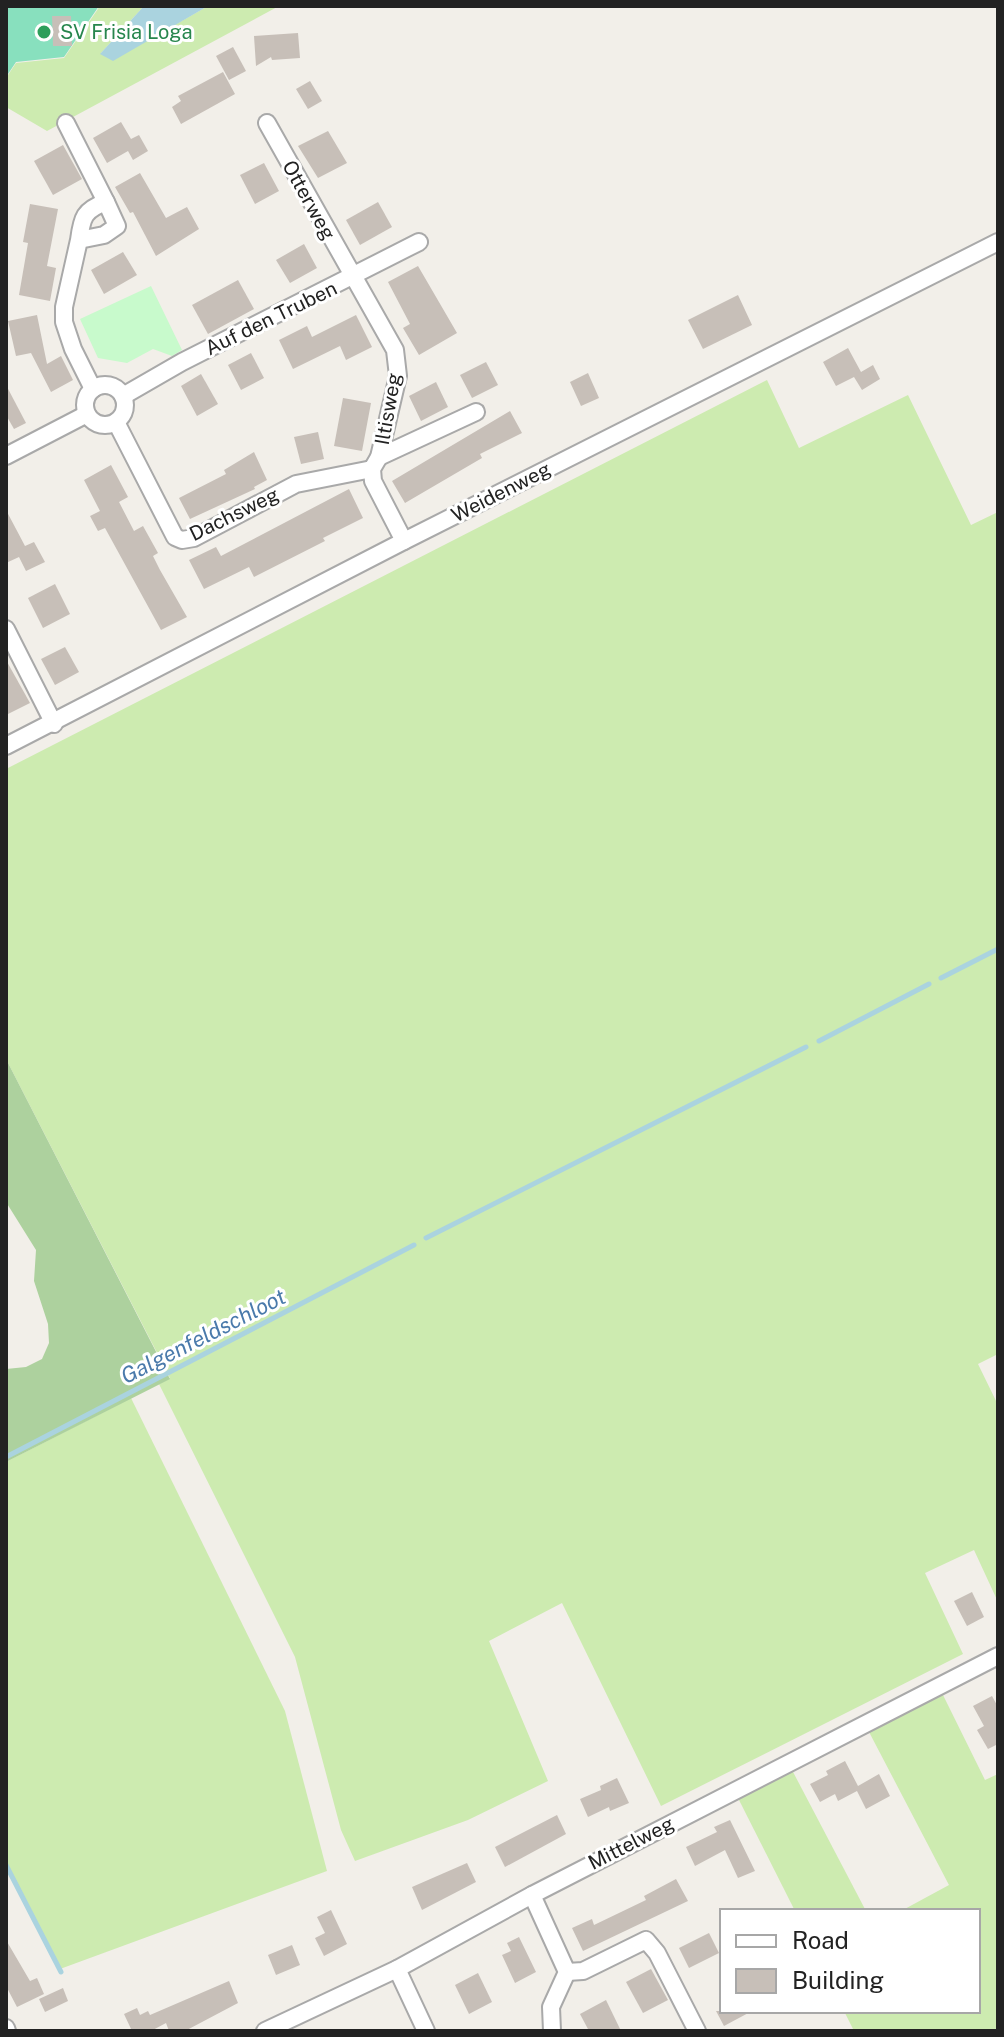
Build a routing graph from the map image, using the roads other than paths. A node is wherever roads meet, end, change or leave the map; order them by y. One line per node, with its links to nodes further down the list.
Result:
1 (66, 123): 3 (street)
2 (267, 123): 7 (street, Otterweg)
3 (106, 202): 4 (street); 4 (street)
4 (79, 240): 8 (street)
5 (419, 242): 7 (street, Auf den Truben)
6 (998, 242): 15 (street, Weidenweg)
7 (352, 277): 9 (street, Auf den Truben); 14 (street, Iltisweg)
8 (93, 389): 9 (street); 11 (street)
9 (123, 396): 12 (street)
10 (476, 412): 14 (street, Iltisweg)
11 (87, 414): 12 (street); 13 (street)
12 (116, 422): 14 (street, Dachsweg)
13 (6, 456)
14 (376, 463): 15 (street, Iltisweg)
15 (404, 541): 17 (street, Weidenweg)
16 (6, 630): 17 (street)
17 (54, 724): 18 (street, Weidenweg)
18 (6, 746)
19 (998, 1656): 20 (street, Mittelweg)
20 (532, 1895): 21 (street, Mittelweg); 22 (street)
21 (397, 1969): 23 (street, Mittelweg); 25 (street)
22 (567, 1972): 26 (street); 27 (street)
23 (288, 2026): 24 (street, Mittelweg)
24 (265, 2031)
25 (426, 2031)
26 (552, 2031)
27 (697, 2031)

